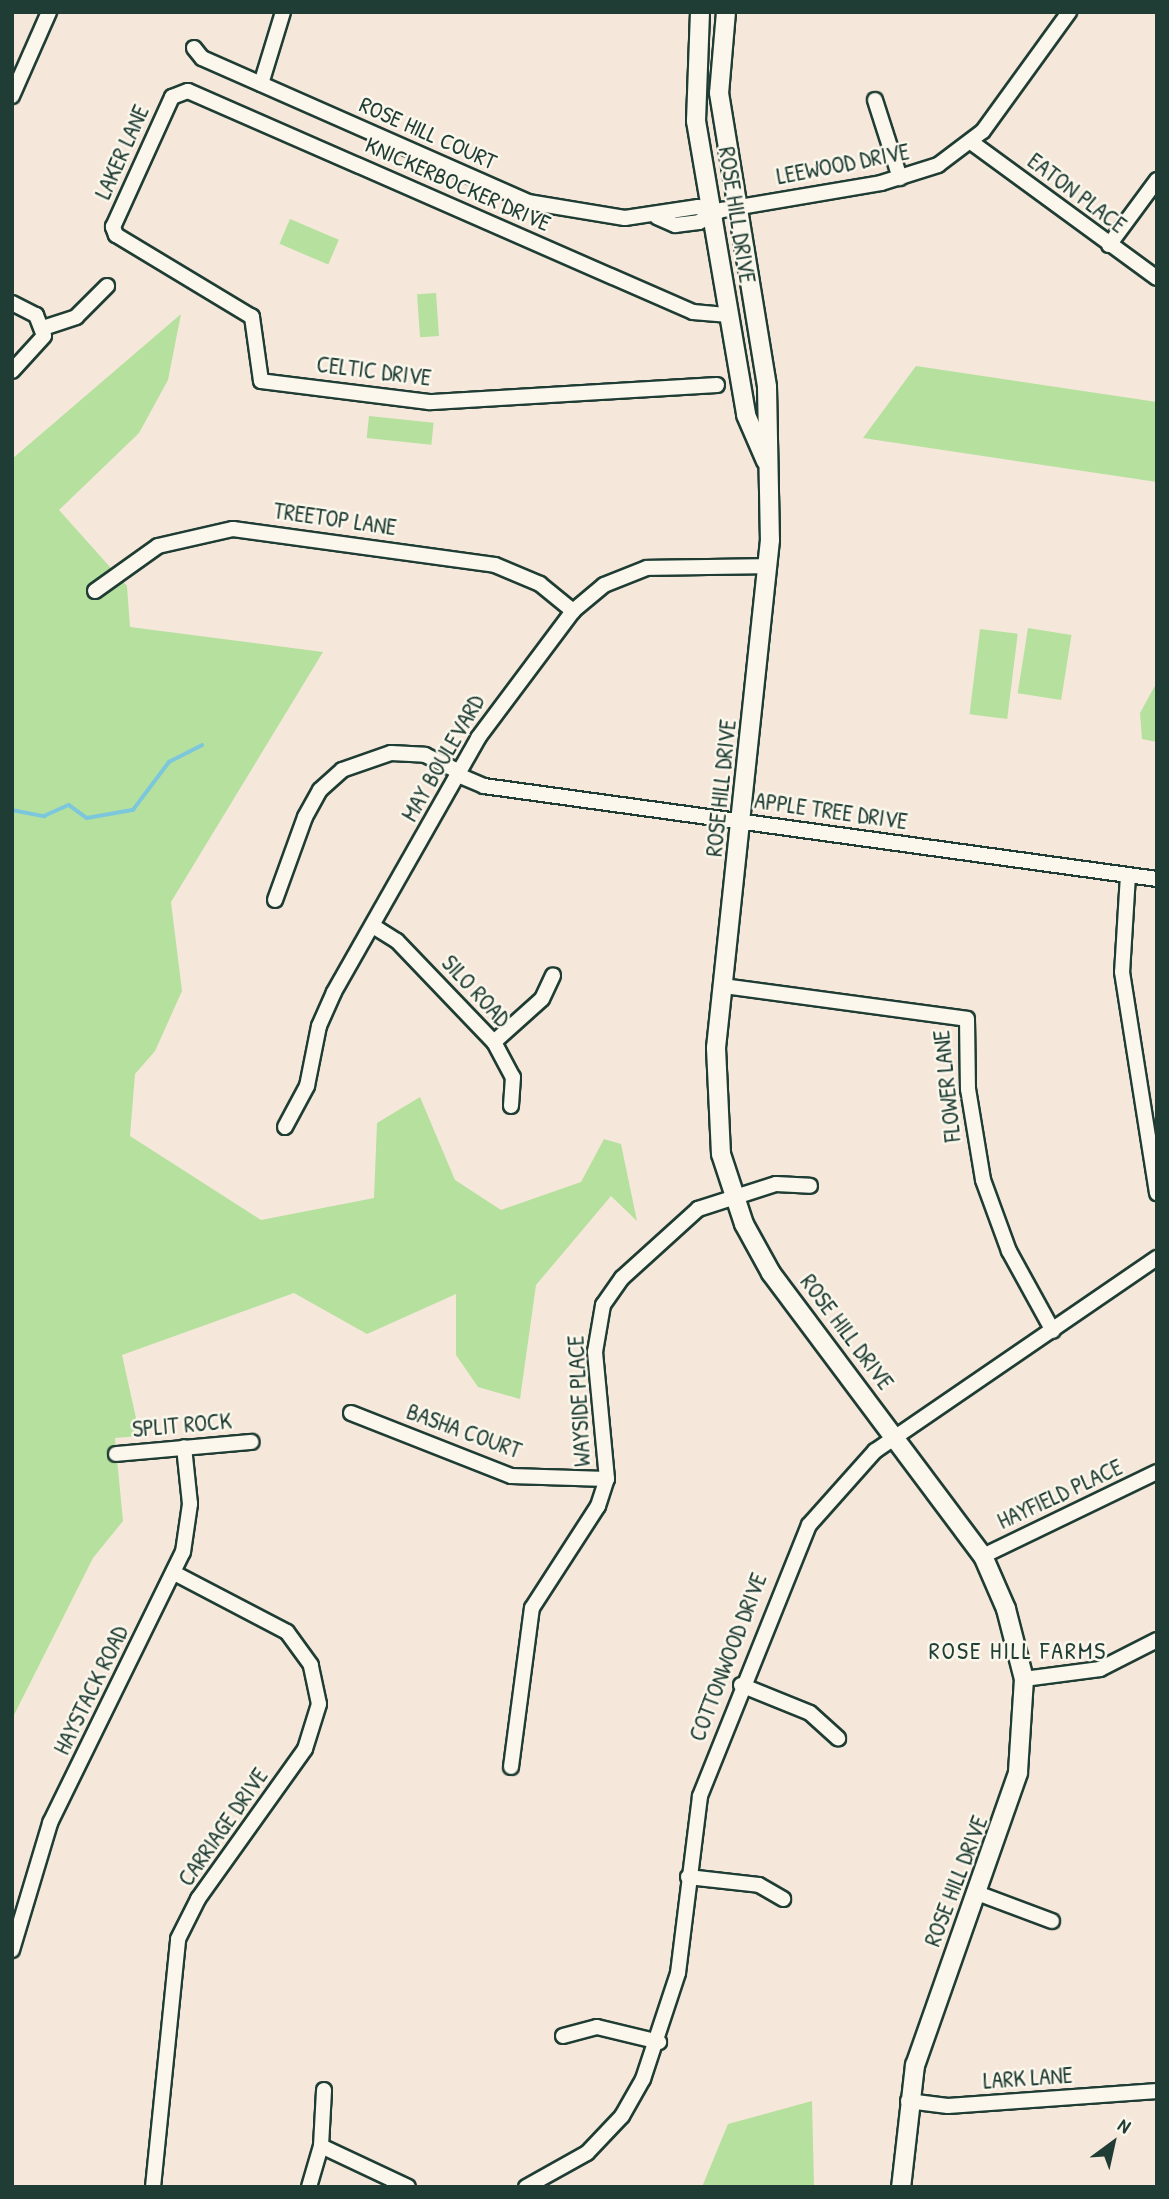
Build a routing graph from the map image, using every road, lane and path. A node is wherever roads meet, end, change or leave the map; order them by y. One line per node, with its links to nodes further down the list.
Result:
1 (49, 12): 8 (street)
2 (283, 12): 7 (street)
3 (701, 12): 14 (street, ROSE HILL DRIVE)
4 (726, 12): 14 (street, ROSE HILL DRIVE)
5 (1069, 12): 11 (street, LEEWOOD DRIVE)
6 (194, 48): 7 (street, ROSE HILL COURT)
7 (261, 85): 14 (street, ROSE HILL COURT)
8 (12, 96)
9 (172, 97): 15 (street, LAKER LANE); 20 (street, KNICKERBOCKER DRIVE)
10 (875, 100): 12 (street)
11 (971, 142): 12 (street, LEEWOOD DRIVE); 16 (street, EATON PLACE)
12 (900, 178): 14 (street, LEEWOOD DRIVE)
13 (1157, 180): 16 (street)
14 (724, 210): 20 (street, ROSE HILL DRIVE); 24 (street, ROSE HILL DRIVE)
15 (113, 227): 23 (street, CELTIC DRIVE)
16 (1109, 246): 17 (street, EATON PLACE)
17 (1157, 278)
18 (107, 286): 21 (street)
19 (12, 303): 21 (street)
20 (729, 315): 24 (street, ROSE HILL DRIVE)
21 (43, 328): 22 (street)
22 (12, 371)
23 (717, 385)
24 (766, 462): 25 (street, ROSE HILL DRIVE)
25 (769, 566): 27 (street, MAY BOULEVARD); 29 (street, ROSE HILL DRIVE)
26 (94, 591): 27 (street, TREETOP LANE)
27 (573, 611): 28 (street, MAY BOULEVARD)
28 (459, 774): 29 (street, APPLE TREE DRIVE); 32 (street, APPLE TREE DRIVE); 33 (street, MAY BOULEVARD)
29 (742, 821): 30 (street, APPLE TREE DRIVE); 35 (street, ROSE HILL DRIVE)
30 (1128, 874): 31 (street, APPLE TREE DRIVE); 40 (street)
31 (1157, 879)
32 (275, 900)
33 (373, 926): 36 (street, SILO ROAD); 38 (street, MAY BOULEVARD)
34 (553, 975): 36 (street)
35 (724, 986): 41 (street, ROSE HILL DRIVE); 43 (street, FLOWER LANE)
36 (494, 1042): 37 (street, SILO ROAD)
37 (511, 1106)
38 (285, 1128)
39 (810, 1186): 41 (street, WAYSIDE PLACE)
40 (1157, 1193)
41 (734, 1194): 45 (street, ROSE HILL DRIVE); 50 (street, WAYSIDE PLACE)
42 (1157, 1258): 43 (street, COTTONWOOD DRIVE)
43 (1053, 1331): 45 (street, COTTONWOOD DRIVE)
44 (351, 1413): 50 (street, BASHA COURT)
45 (895, 1438): 51 (street, ROSE HILL DRIVE); 55 (street, COTTONWOOD DRIVE)
46 (251, 1442): 47 (street, SPLIT ROCK)
47 (184, 1447): 48 (street, SPLIT ROCK); 52 (street, HAYSTACK ROAD)
48 (116, 1454)
49 (1157, 1472): 51 (street, HAYFIELD PLACE)
50 (607, 1479): 57 (street, WAYSIDE PLACE)
51 (983, 1556): 54 (street, ROSE HILL DRIVE)
52 (174, 1573): 62 (street, HAYSTACK ROAD); 69 (street, CARRIAGE DRIVE)
53 (1157, 1640): 54 (street)
54 (1024, 1679): 59 (street, ROSE HILL DRIVE)
55 (741, 1685): 56 (street); 58 (street, COTTONWOOD DRIVE)
56 (838, 1738)
57 (511, 1767)
58 (688, 1877): 60 (street); 64 (street, COTTONWOOD DRIVE)
59 (977, 1893): 61 (street); 67 (street, ROSE HILL DRIVE)
60 (783, 1899)
61 (1052, 1921)
62 (12, 1950)
63 (563, 2036): 64 (street)
64 (659, 2042): 72 (street, COTTONWOOD DRIVE)
65 (324, 2090): 68 (street)
66 (1154, 2092): 67 (street, LARK LANE)
67 (908, 2101): 73 (street, ROSE HILL DRIVE)
68 (321, 2147): 70 (street); 71 (street)
69 (153, 2187)
70 (309, 2187)
71 (408, 2187)
72 (526, 2187)
73 (901, 2187)

